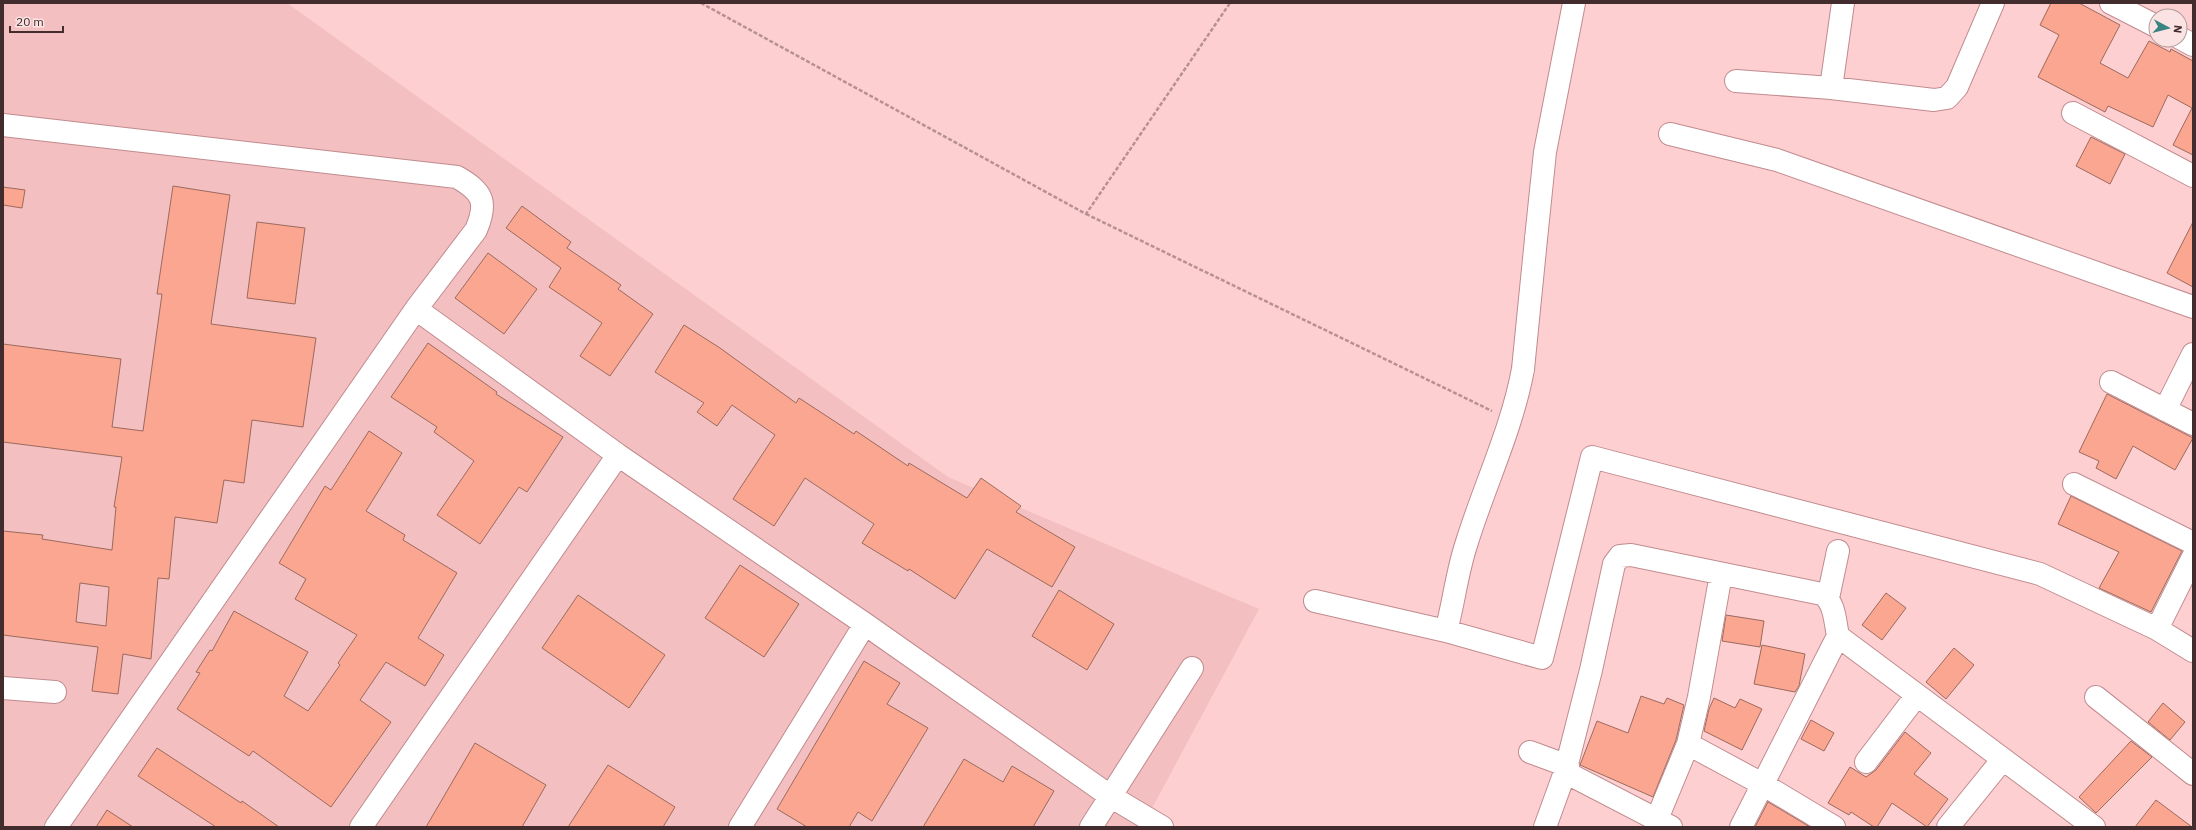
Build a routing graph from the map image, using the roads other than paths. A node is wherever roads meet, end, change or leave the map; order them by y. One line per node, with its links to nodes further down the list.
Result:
1 (1574, 3): 28 (street, bridge)
2 (1843, 3): 7 (street)
3 (1993, 3): 7 (street)
4 (2111, 3): 5 (street)
5 (2148, 22)
6 (1736, 81): 7 (street)
7 (1831, 88)
8 (2074, 113): 11 (street)
9 (3, 125): 13 (street)
10 (1670, 134): 12 (street)
11 (2193, 176)
12 (2193, 306)
13 (416, 309): 18 (street); 47 (street)
14 (2193, 354): 16 (street)
15 (2111, 382): 16 (street)
16 (2165, 410): 17 (street)
17 (2193, 424)
18 (618, 455): 26 (street); 48 (street)
19 (2074, 484): 20 (street)
20 (2193, 543)
21 (1838, 551): 24 (street)
22 (2193, 557): 27 (street)
23 (1721, 574): 24 (street); 36 (street); 40 (street)
24 (1828, 598): 29 (street)
25 (1315, 601): 28 (street)
26 (865, 624): 43 (street); 46 (street)
27 (2157, 629): 28 (street); 30 (street)
28 (1446, 631)
29 (1838, 636): 34 (street); 42 (street)
30 (2193, 651)
31 (1192, 668): 43 (street)
32 (3, 688): 33 (street)
33 (55, 692)
34 (1917, 695): 38 (street); 39 (street)
35 (2096, 697): 41 (street)
36 (1688, 744): 42 (street); 44 (street)
37 (1530, 752): 40 (street)
38 (2003, 759): 45 (street); 54 (street)
39 (1866, 762)
40 (1566, 769): 44 (street); 51 (street)
41 (2193, 774)
42 (1764, 785): 52 (street); 53 (street)
43 (1110, 796): 49 (street); 50 (street)
44 (1666, 824)
45 (2085, 824)
46 (748, 825)
47 (56, 827)
48 (361, 827)
49 (1091, 827)
50 (1162, 827)
51 (1545, 827)
52 (1741, 827)
53 (1834, 827)
54 (1948, 827)

